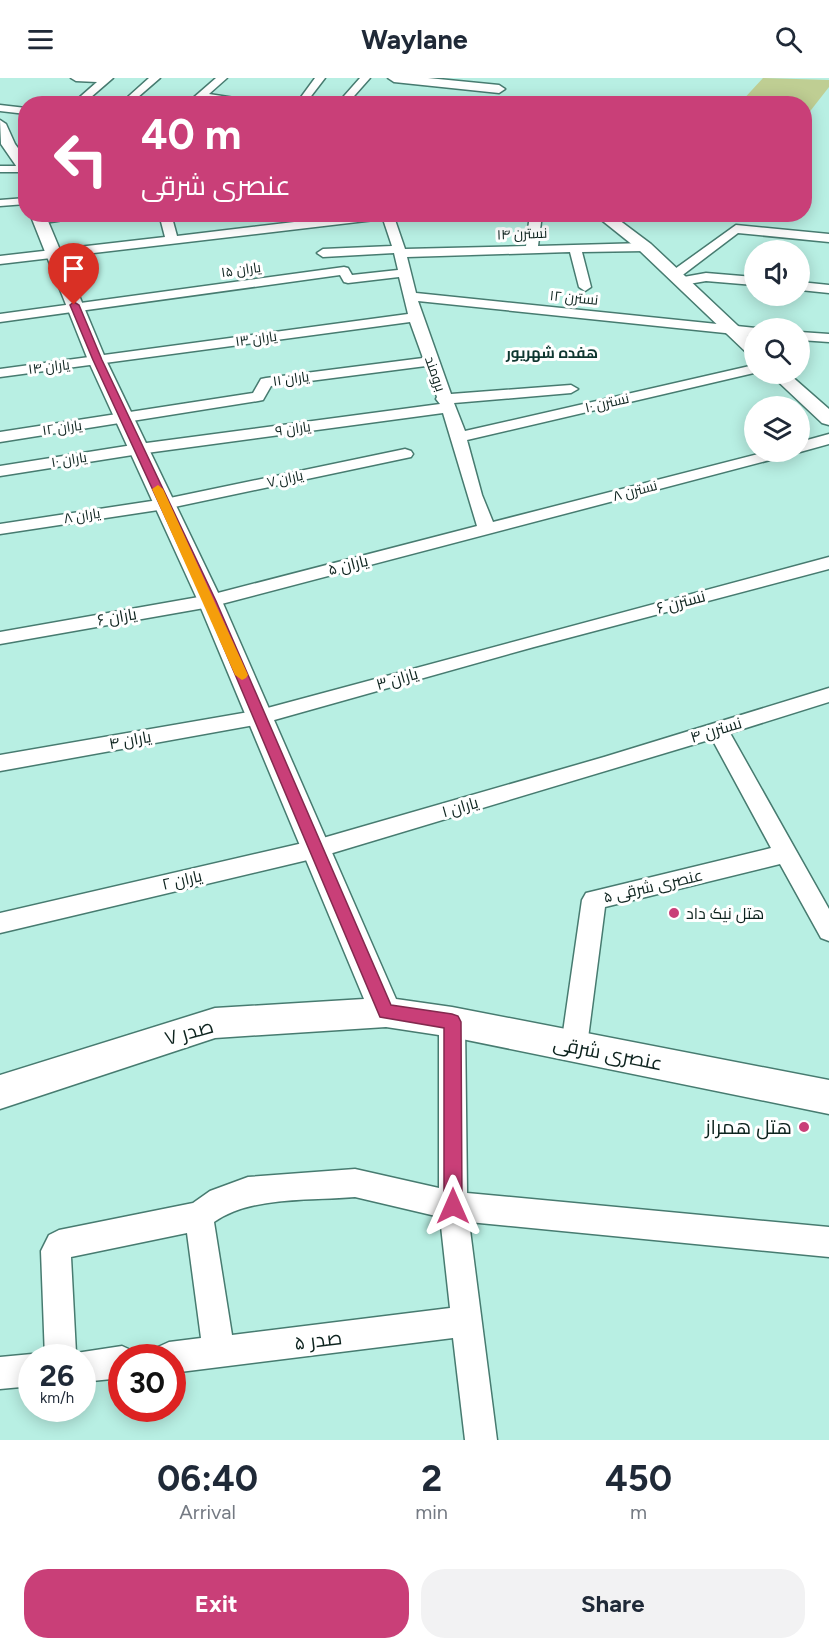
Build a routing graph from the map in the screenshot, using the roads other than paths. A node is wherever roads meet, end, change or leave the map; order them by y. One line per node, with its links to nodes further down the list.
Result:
1 (76, 78): 7 (street)
2 (155, 78): 10 (street)
3 (222, 78): 11 (street)
4 (320, 78): 12 (street)
5 (365, 78): 13 (street)
6 (394, 78): 8 (street)
7 (107, 79): 9 (street)
8 (497, 84)
9 (86, 96)
10 (134, 96)
11 (201, 96)
12 (306, 96)
13 (348, 96)
14 (0, 108): 15 (street)
15 (18, 110)
16 (0, 124): 17 (street)
17 (12, 148)
18 (0, 169): 19 (street)
19 (18, 170)
20 (0, 203): 21 (street)
21 (18, 207)
22 (39, 222): 34 (street)
23 (167, 222): 29 (street)
24 (328, 222): 29 (street)
25 (390, 222): 33 (street, برومند)
26 (535, 222): 32 (street)
27 (612, 222): 30 (street)
28 (829, 238): 38 (street)
29 (172, 240): 34 (street)
30 (645, 247): 31 (street, نسترن ۱۴); 38 (street)
31 (575, 248): 32 (street, نسترن ۱۴); 40 (street)
32 (532, 249): 33 (street, نسترن ۱۴)
33 (400, 251): 35 (street, نسترن ۱۴); 37 (street, برومند)
34 (53, 253): 36 (street); 44 (street)
35 (323, 253)
36 (0, 260)
37 (405, 273): 43 (street, برومند); 44 (street, یاران ۱۵)
38 (679, 278): 39 (street); 47 (street)
39 (744, 281)
40 (585, 287)
41 (810, 287): 42 (street)
42 (829, 289)
43 (410, 296): 45 (street, برومند); 47 (street, نسترن ۱۲)
44 (76, 308): 46 (street); 52 (street)
45 (415, 317): 52 (street, یاران ۱۳); 53 (street, برومند)
46 (0, 318)
47 (734, 330): 48 (street, نسترن ۱۲); 51 (street)
48 (744, 331)
49 (810, 337): 50 (street)
50 (829, 338)
51 (744, 340)
52 (97, 360): 55 (street, یاران ۱۴); 59 (street)
53 (430, 361): 58 (street, برومند); 59 (street, یاران ۱۱)
54 (744, 371): 62 (street, نسترن ۱۰)
55 (0, 373)
56 (790, 384): 60 (street)
57 (571, 389): 58 (street, یاران ۹)
58 (445, 403): 62 (street, برومند); 65 (street, یاران ۹)
59 (124, 419): 61 (street, یاران ۱۲); 65 (street)
60 (829, 419)
61 (0, 437)
62 (459, 437): 71 (street, برومند)
63 (829, 439): 64 (street)
64 (810, 444)
65 (139, 449): 68 (street, یاران ۱۰); 69 (street)
66 (405, 454): 69 (street, یاران ۷)
67 (745, 462): 71 (street, نسترن ۸)
68 (0, 471)
69 (165, 504): 70 (street, یاران ۸); 73 (street)
70 (0, 529)
71 (487, 530): 73 (street, یاران ۵)
72 (829, 563): 75 (street, نسترن ۶)
73 (210, 601): 74 (street, یاران ۶); 77 (street)
74 (0, 638)
75 (534, 640): 77 (street, یاران ۳)
76 (829, 695): 78 (street, نسترن ۴)
77 (260, 717): 79 (street, یاران ۴); 81 (street)
78 (717, 729): 80 (street, نسترن ۴); 82 (street)
79 (0, 763)
80 (603, 765): 81 (street, یاران ۱)
81 (316, 849): 84 (street, یاران ۲); 86 (street)
82 (785, 854): 83 (street); 88 (street, عنصری شرقی ۵)
83 (823, 906): 85 (street)
84 (0, 923)
85 (829, 931)
86 (386, 1012): 87 (street, عنصری شرقی); 89 (street, صدر ۷)
87 (452, 1022): 88 (street, عنصری شرقی); 91 (street)
88 (574, 1046): 90 (street, عنصری شرقی)
89 (0, 1092)
90 (829, 1097)
91 (453, 1206): 92 (street); 93 (street); 94 (street)
92 (199, 1216): 95 (street); 96 (street)
93 (829, 1242)
94 (466, 1321): 96 (street, صدر ۵); 100 (street)
95 (60, 1344)
96 (219, 1353): 97 (street, صدر ۵)
97 (186, 1356)
98 (18, 1371): 99 (street)
99 (0, 1373)
100 (481, 1440)

